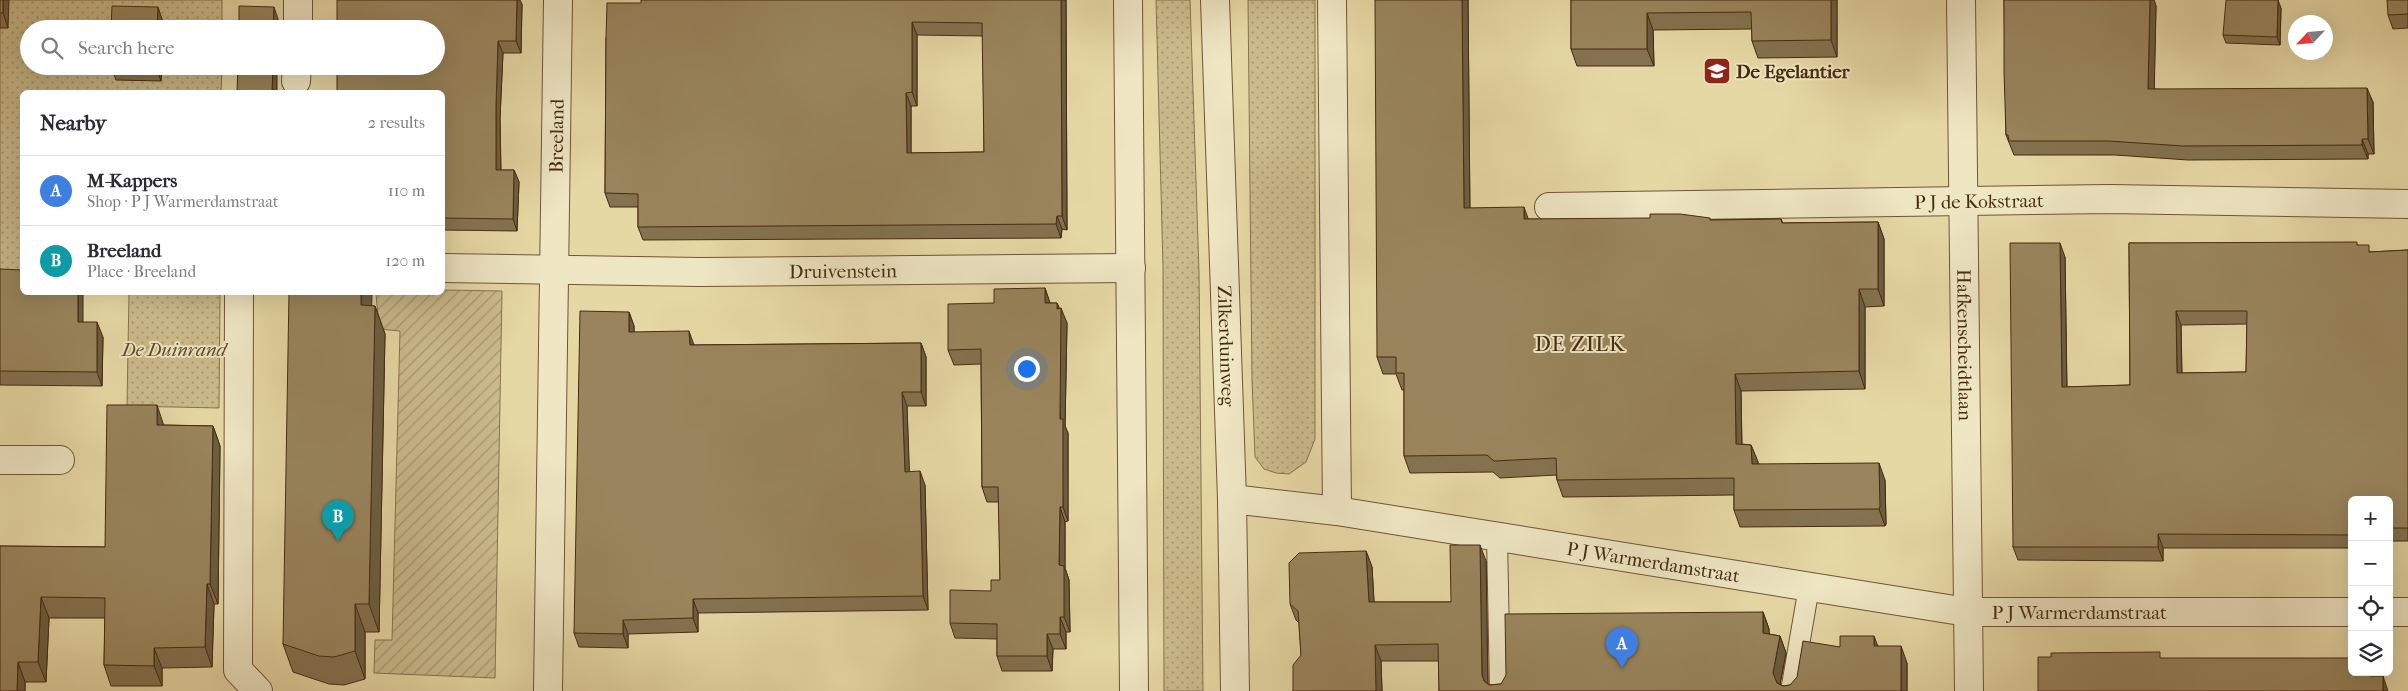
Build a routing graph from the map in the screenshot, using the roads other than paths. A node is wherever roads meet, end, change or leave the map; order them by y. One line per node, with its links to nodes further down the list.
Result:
1 (298, 0): 7 (street)
2 (558, 0): 13 (street, Breeland)
3 (1128, 0): 12 (street)
4 (1215, 0): 17 (street, Zilkerduinweg)
5 (1332, 0): 18 (street)
6 (1961, 0): 8 (street, Hafkenscheidtlaan)
7 (298, 20)
8 (1964, 200): 9 (street, P J de Kokstraat); 10 (street, P J de Kokstraat); 21 (street, Hafkenscheidtlaan)
9 (2408, 204)
10 (1549, 206)
11 (445, 268): 13 (street)
12 (1131, 268): 13 (street, Druivenstein); 27 (street)
13 (555, 272): 26 (street, Breeland)
14 (239, 295): 25 (street)
15 (0, 460): 16 (street)
16 (60, 460)
17 (1232, 499): 18 (street, P J Warmerdamstraat); 28 (street, Zilkerduinweg)
18 (1337, 511): 19 (street, P J Warmerdamstraat)
19 (1497, 537): 20 (street, P J Warmerdamstraat); 29 (lane)
20 (1809, 587): 21 (street, P J Warmerdamstraat); 30 (lane)
21 (1967, 612): 22 (street, P J Warmerdamstraat); 31 (street, Hafkenscheidtlaan)
22 (2348, 612)
23 (2393, 612): 24 (street)
24 (2408, 612)
25 (258, 691)
26 (548, 691)
27 (1134, 691)
28 (1235, 691)
29 (1500, 691)
30 (1791, 691)
31 (1969, 691)

